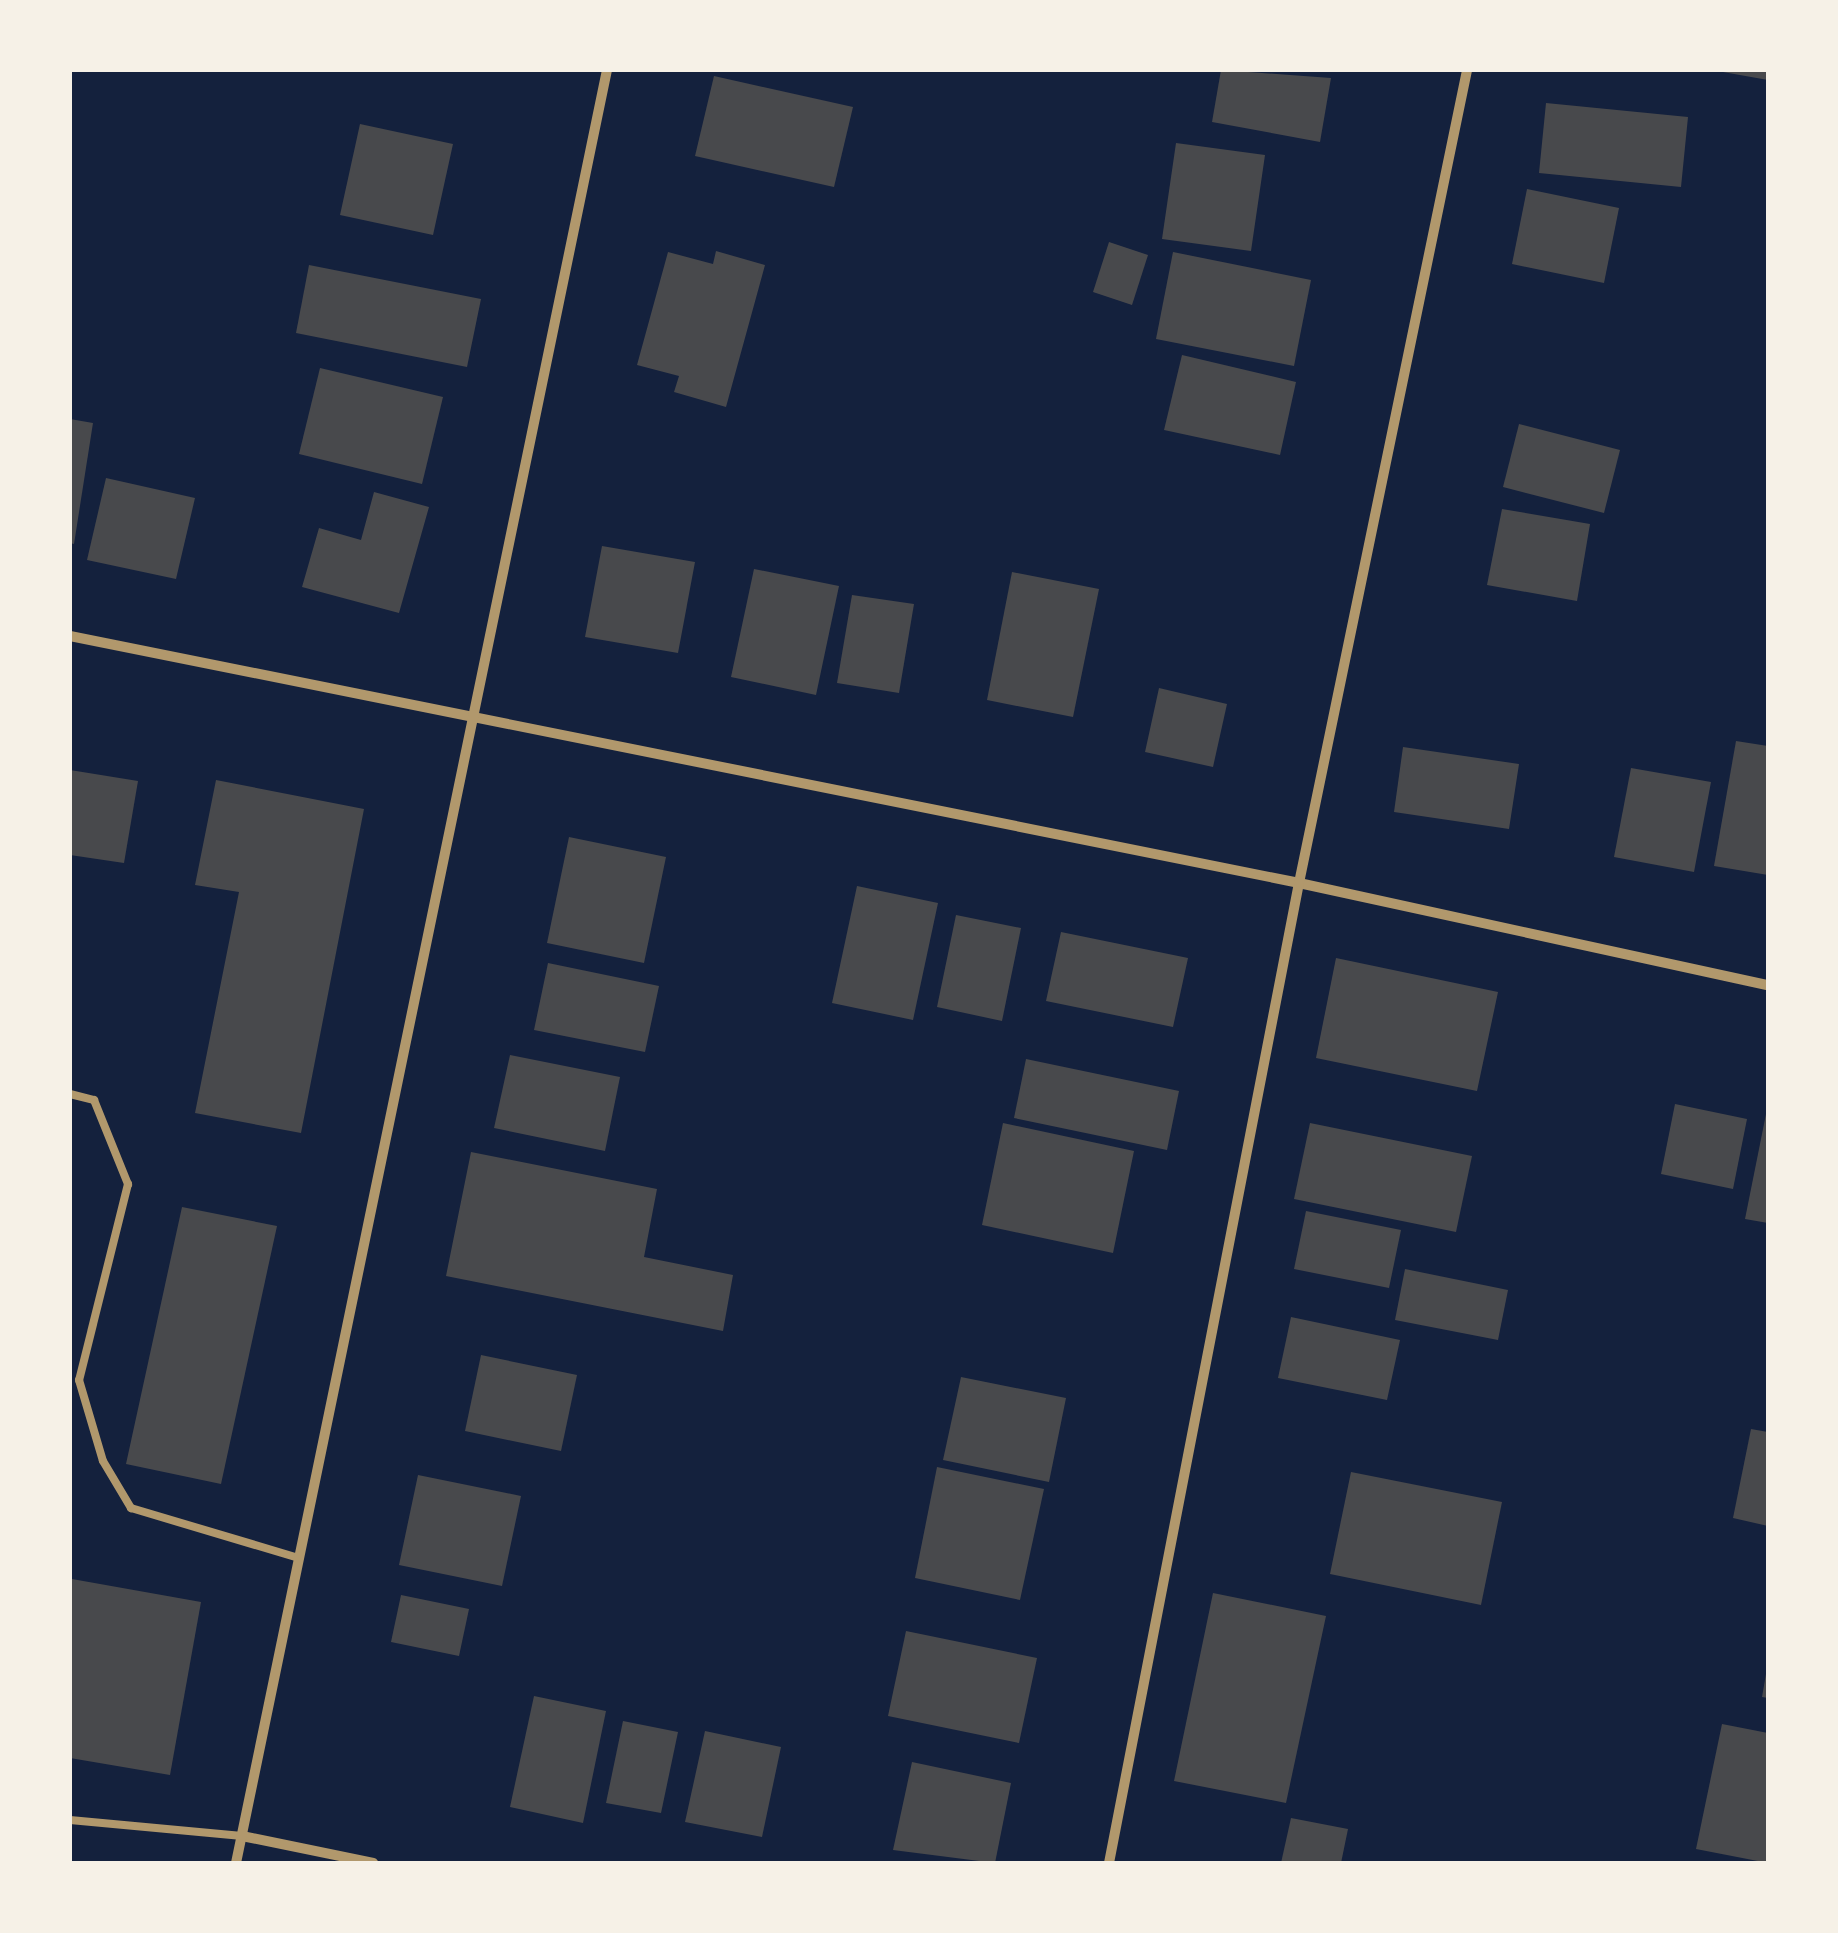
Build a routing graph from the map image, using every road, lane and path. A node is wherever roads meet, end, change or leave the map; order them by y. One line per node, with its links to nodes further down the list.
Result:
1 (608, 70): 4 (street)
2 (1467, 70): 5 (street)
3 (70, 636): 4 (street)
4 (473, 717): 5 (street); 8 (street)
5 (1298, 883): 6 (street); 13 (street)
6 (1768, 985)
7 (70, 1094): 8 (lane)
8 (299, 1558): 10 (street)
9 (70, 1820): 10 (lane)
10 (242, 1836): 11 (street); 12 (street)
11 (236, 1863)
12 (373, 1863)
13 (1110, 1863)

